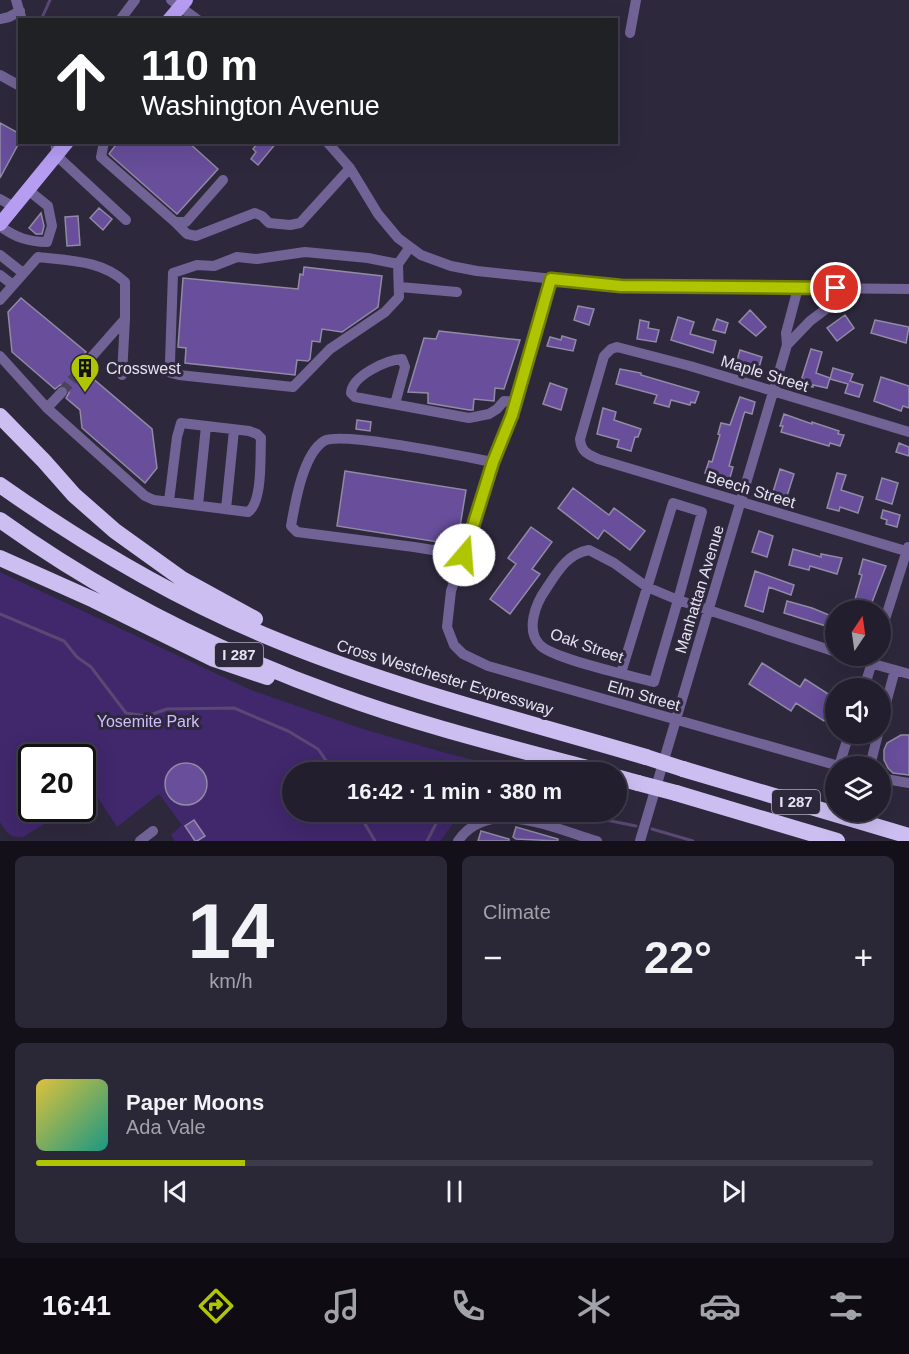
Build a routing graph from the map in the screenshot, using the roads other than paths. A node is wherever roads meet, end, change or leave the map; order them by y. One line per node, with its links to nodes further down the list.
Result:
1 (135, 0): 5 (street)
2 (636, 0): 9 (street)
3 (179, 2): 6 (main road); 7 (street)
4 (19, 10): 8 (street)
5 (122, 18)
6 (170, 18)
7 (196, 18)
8 (0, 19)
9 (630, 33)
10 (0, 75): 11 (street)
11 (18, 85)
12 (104, 144): 21 (street)
13 (329, 144): 15 (street)
14 (56, 149): 17 (main road); 20 (street)
15 (350, 168): 21 (street); 23 (street)
16 (223, 180): 21 (street)
17 (28, 190): 19 (main road); 22 (street)
18 (0, 199): 19 (street)
19 (14, 207): 22 (main road)
20 (126, 220)
21 (175, 222)
22 (0, 225)
23 (410, 246): 25 (street); 28 (street)
24 (0, 255): 26 (street)
25 (398, 264): 30 (street); 30 (street)
26 (23, 273): 29 (street); 38 (street)
27 (0, 275): 29 (street)
28 (551, 279): 31 (street); 45 (street)
29 (13, 285): 36 (street)
30 (400, 287): 35 (street)
31 (798, 288): 32 (street); 39 (street, Manhattan Avenue)
32 (822, 288): 33 (street); 37 (street)
33 (854, 288): 34 (street); 37 (street, Manhattan Avenue)
34 (909, 289)
35 (457, 292)
36 (0, 300)
37 (823, 310): 39 (street, Manhattan Avenue)
38 (125, 319): 41 (street); 42 (street)
39 (787, 345): 43 (street, Manhattan Avenue)
40 (0, 356): 47 (street)
41 (88, 361)
42 (122, 375)
43 (773, 391): 51 (street, Maple Street); 52 (street, Maple Street); 56 (street, Manhattan Avenue)
44 (62, 392): 47 (street)
45 (516, 402): 46 (street); 53 (street)
46 (395, 404): 46 (street)
47 (47, 408): 55 (street)
48 (0, 416): 69 (highway)
49 (206, 426): 50 (street); 55 (street); 57 (street)
50 (234, 430): 58 (street); 58 (street)
51 (909, 432)
52 (585, 452): 56 (street, Beech Street)
53 (493, 462): 62 (street); 62 (street)
54 (0, 484): 69 (highway, Cross Westchester Expressway / I 287)
55 (169, 501): 57 (street)
56 (741, 502): 60 (street, Beech Street); 66 (street, Manhattan Avenue)
57 (198, 505): 58 (street)
58 (226, 509)
59 (0, 520): 74 (highway, I 287)
60 (908, 549): 65 (street)
61 (0, 558): 74 (highway)
62 (462, 560): 75 (street, Elm Street)
63 (646, 587): 64 (street, Oak Street); 64 (street); 71 (street); 71 (street, Oak Street)
64 (678, 600): 66 (street, Oak Street); 71 (street, Oak Street)
65 (891, 601)
66 (707, 610): 67 (street, Oak Street); 75 (street, Manhattan Avenue)
67 (825, 648)
68 (886, 666): 70 (street)
69 (346, 667): 82 (highway, Cross Westchester Expressway / I 287, bridge)
70 (894, 670): 72 (street); 73 (street)
71 (621, 673)
72 (909, 674)
73 (891, 682)
74 (336, 694): 76 (highway, I 287)
75 (675, 720): 77 (street, Elm Street); 86 (street, Manhattan Avenue)
76 (566, 762)
77 (825, 762)
78 (627, 780): 87 (highway, I 287, bridge)
79 (891, 780): 80 (street)
80 (909, 783)
81 (153, 831): 83 (street)
82 (909, 836)
83 (140, 841)
84 (458, 841): 85 (street)
85 (597, 841)
86 (640, 841)
87 (837, 841)

